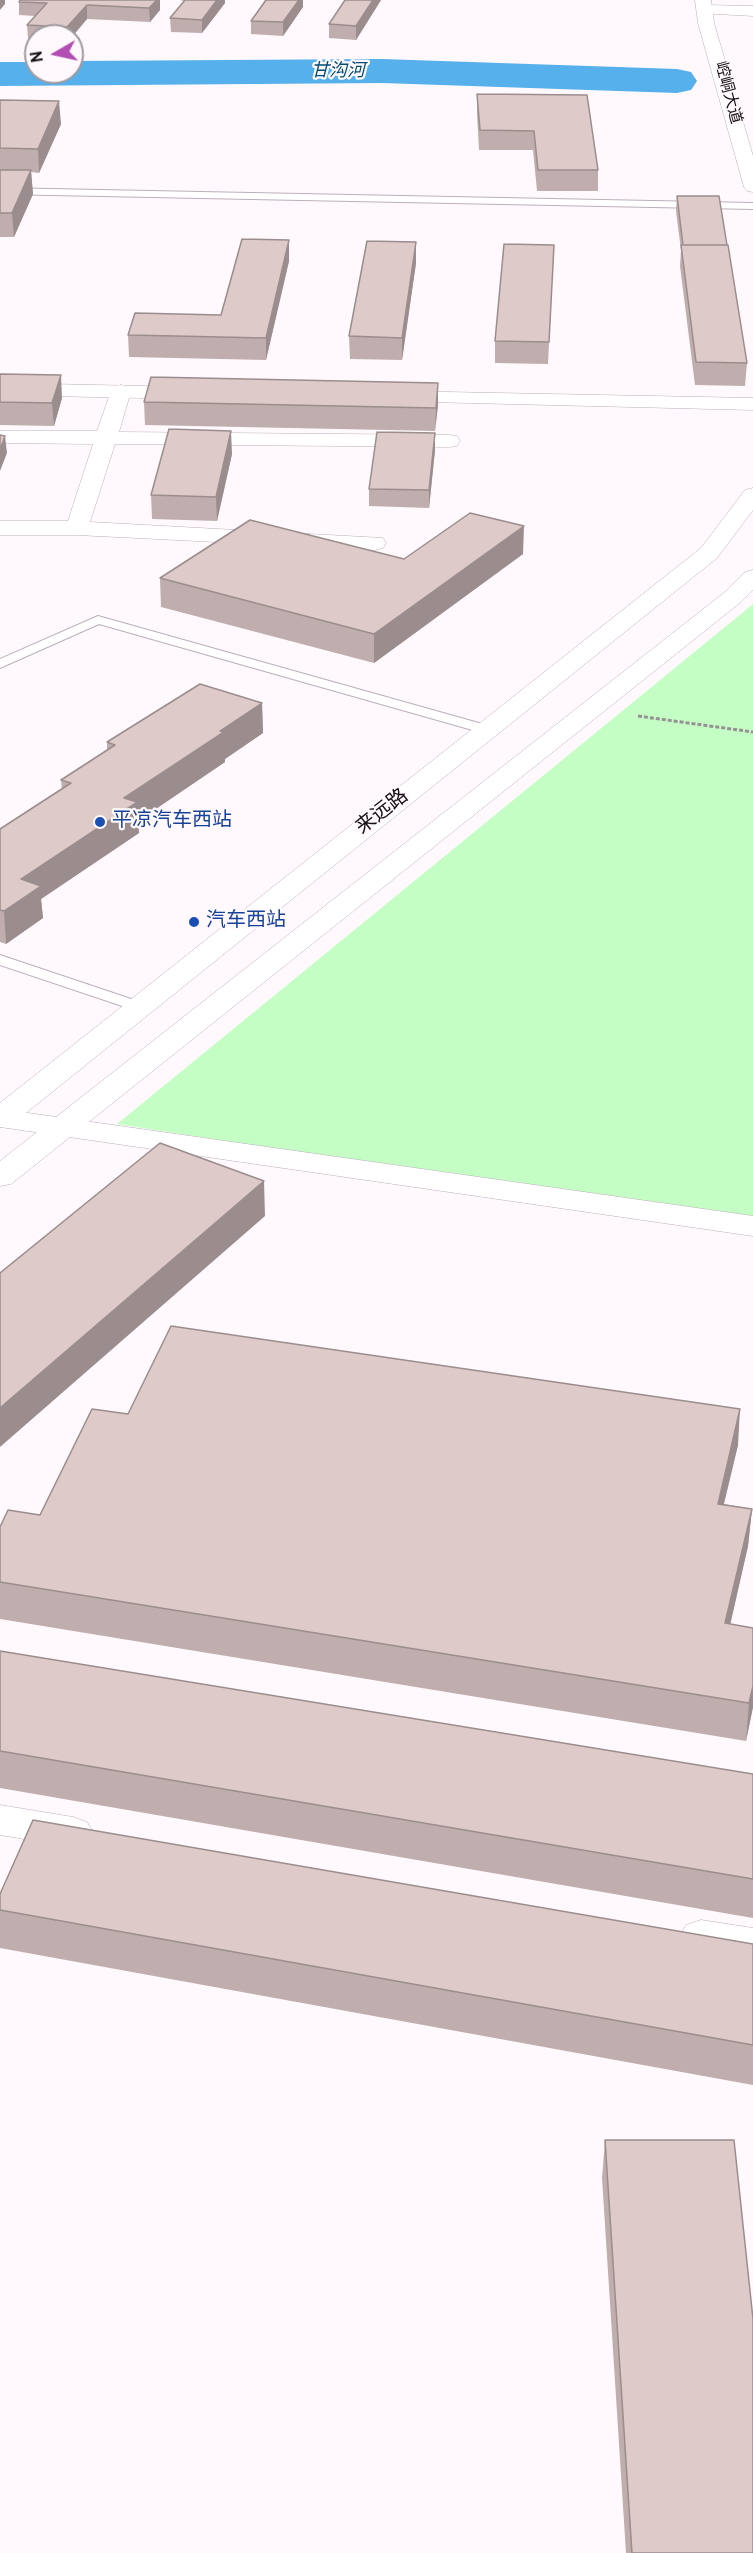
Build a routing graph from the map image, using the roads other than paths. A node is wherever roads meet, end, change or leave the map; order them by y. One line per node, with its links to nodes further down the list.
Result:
1 (753, 10): 2 (main road)
2 (705, 11): 3 (main road); 4 (main road, 崆峒大道)
3 (753, 23)
4 (753, 187)
5 (0, 191): 6 (lane)
6 (753, 206)
7 (0, 389): 8 (main road)
8 (121, 391): 9 (main road); 13 (main road)
9 (204, 393)
10 (371, 396): 11 (main road)
11 (753, 404)
12 (0, 437): 13 (main road)
13 (104, 438): 14 (main road); 17 (main road)
14 (449, 441)
15 (753, 495): 21 (main road, 来远路)
16 (0, 528): 17 (main road)
17 (77, 528): 18 (main road)
18 (375, 543)
19 (753, 577): 25 (main road)
20 (0, 664): 21 (lane)
21 (488, 730): 23 (main road, 来远路)
22 (0, 960): 23 (lane)
23 (140, 1006): 24 (main road, 来远路)
24 (0, 1118): 25 (main road)
25 (64, 1127): 26 (main road); 27 (main road)
26 (0, 1178)
27 (753, 1226)
28 (0, 1820): 29 (main road)
29 (106, 1838)
30 (671, 1931): 31 (main road)
31 (753, 1944)

